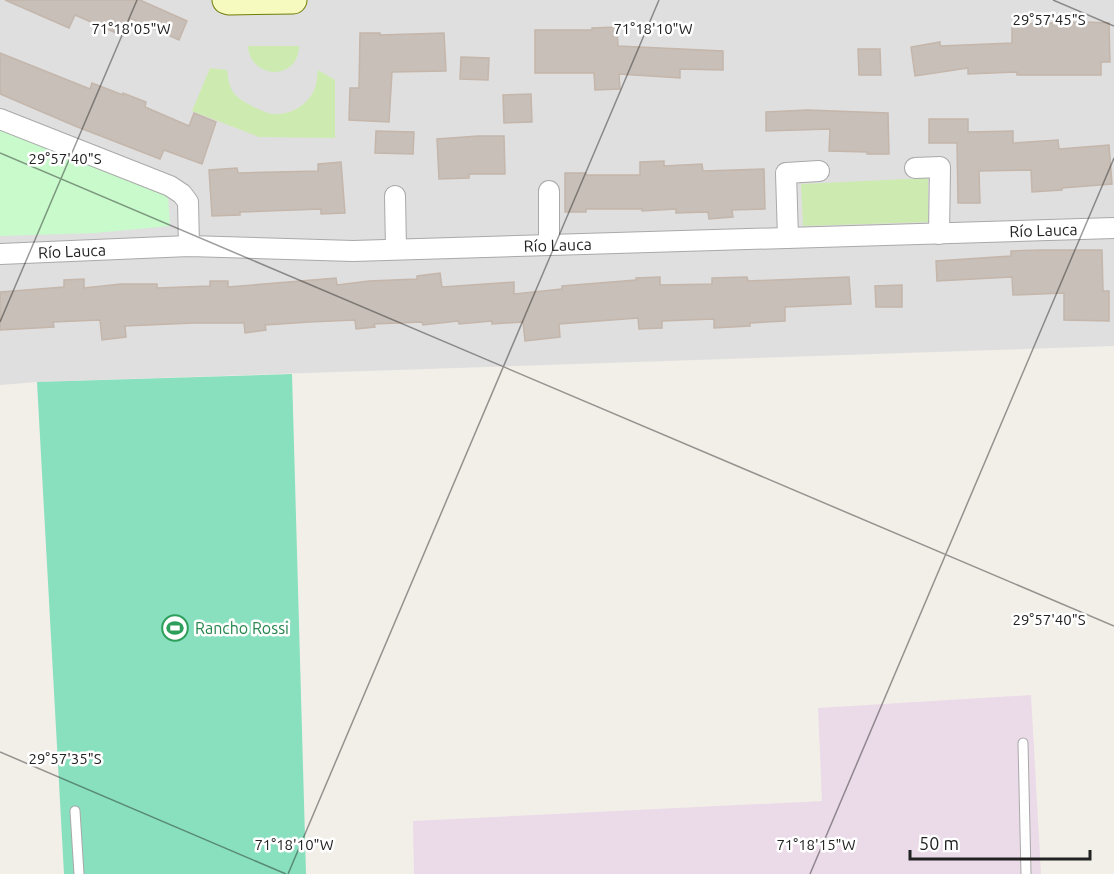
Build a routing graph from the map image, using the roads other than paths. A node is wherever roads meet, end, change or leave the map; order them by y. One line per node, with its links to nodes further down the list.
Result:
1 (228, 0): 2 (main road)
2 (293, 0)
3 (0, 119): 12 (street)
4 (915, 168): 9 (street)
5 (819, 171): 10 (street)
6 (549, 191): 11 (street)
7 (395, 196): 13 (street)
8 (1114, 228): 9 (street, Río Lauca)
9 (939, 234): 10 (street, Río Lauca)
10 (788, 238): 11 (street, Río Lauca)
11 (549, 245): 13 (street, Río Lauca)
12 (189, 246): 13 (street, Río Lauca); 14 (street, Río Lauca)
13 (396, 249)
14 (0, 254)
15 (1023, 743): 18 (lane)
16 (75, 811): 17 (lane)
17 (79, 874)
18 (1026, 874)

